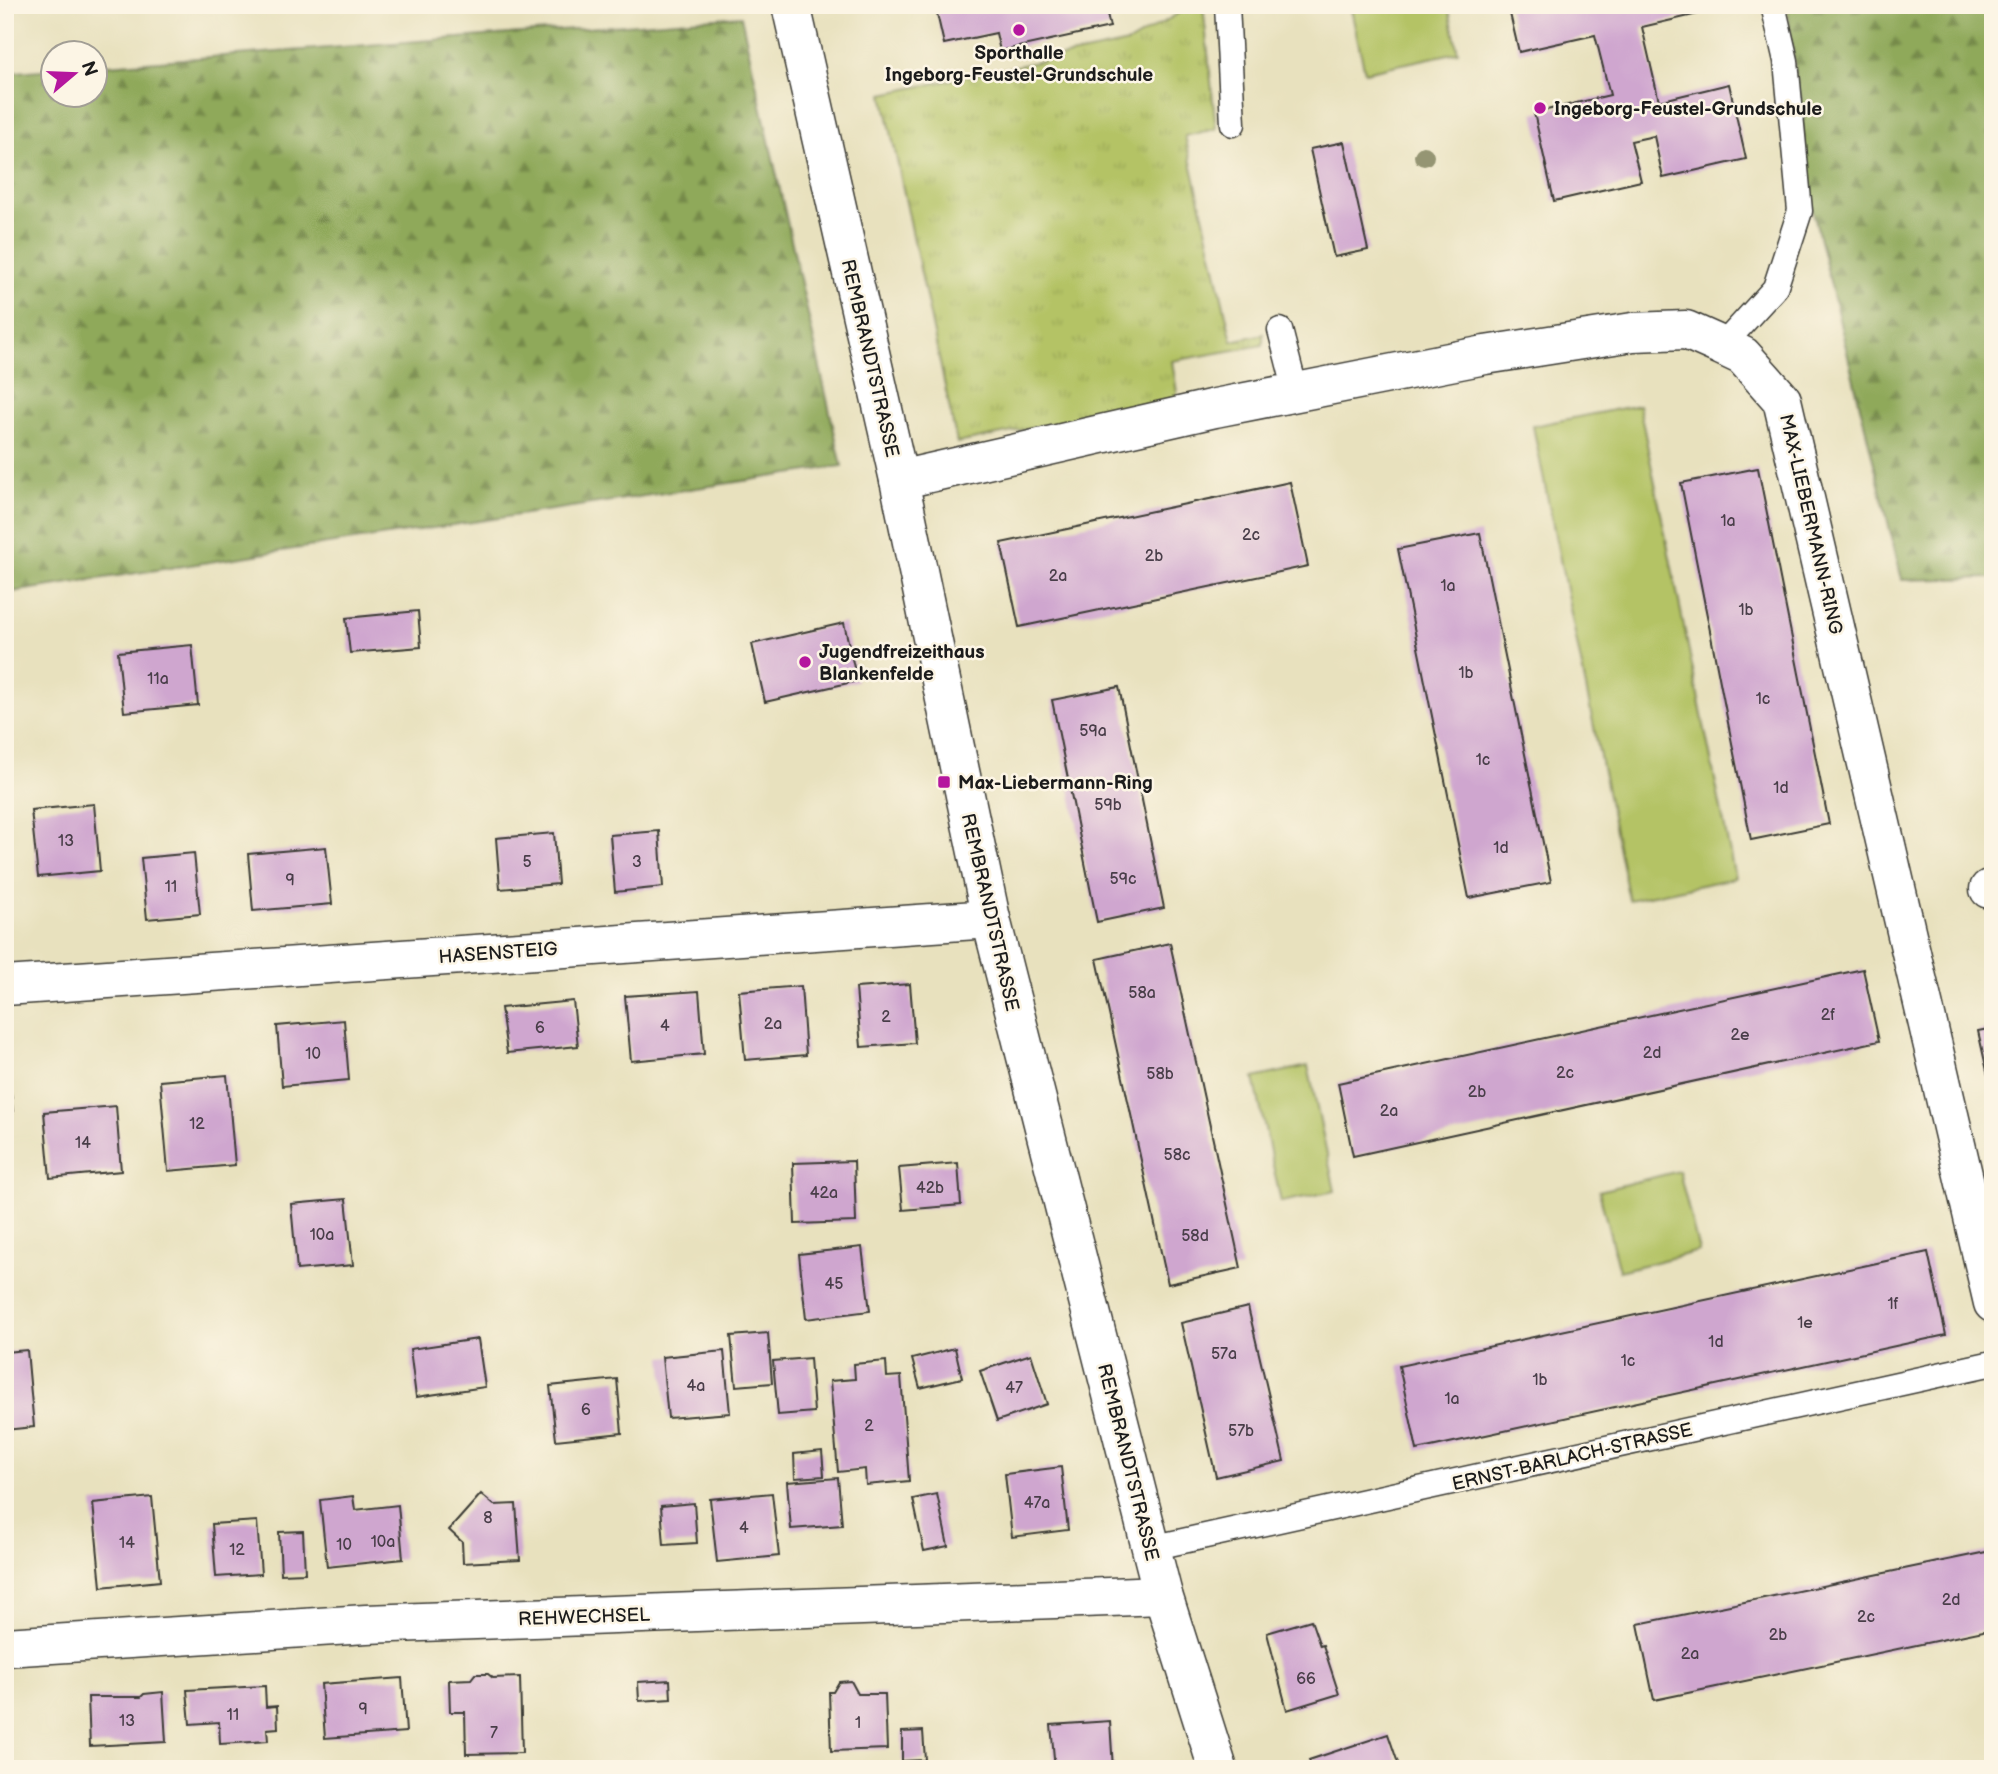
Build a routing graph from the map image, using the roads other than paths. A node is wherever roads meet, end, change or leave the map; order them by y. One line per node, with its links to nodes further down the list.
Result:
1 (791, 5): 8 (street, REMBRANDTSTRASSE)
2 (1227, 5): 4 (lane)
3 (1773, 5): 6 (lane)
4 (1233, 124)
5 (1280, 330): 7 (lane)
6 (1722, 346): 7 (street, MAX-LIEBERMANN-RING); 11 (street, MAX-LIEBERMANN-RING)
7 (1296, 392): 8 (street, MAX-LIEBERMANN-RING)
8 (899, 480): 9 (street, REMBRANDTSTRASSE)
9 (991, 919): 10 (street, HASENSTEIG); 13 (street, REMBRANDTSTRASSE)
10 (5, 986)
11 (1993, 1303)
12 (1993, 1363): 13 (lane, ERNST-BARLACH-STRASSE)
13 (1152, 1548): 14 (street, REMBRANDTSTRASSE)
14 (1163, 1595): 15 (street, REHWECHSEL); 16 (street, REMBRANDTSTRASSE)
15 (5, 1647)
16 (1218, 1769)

